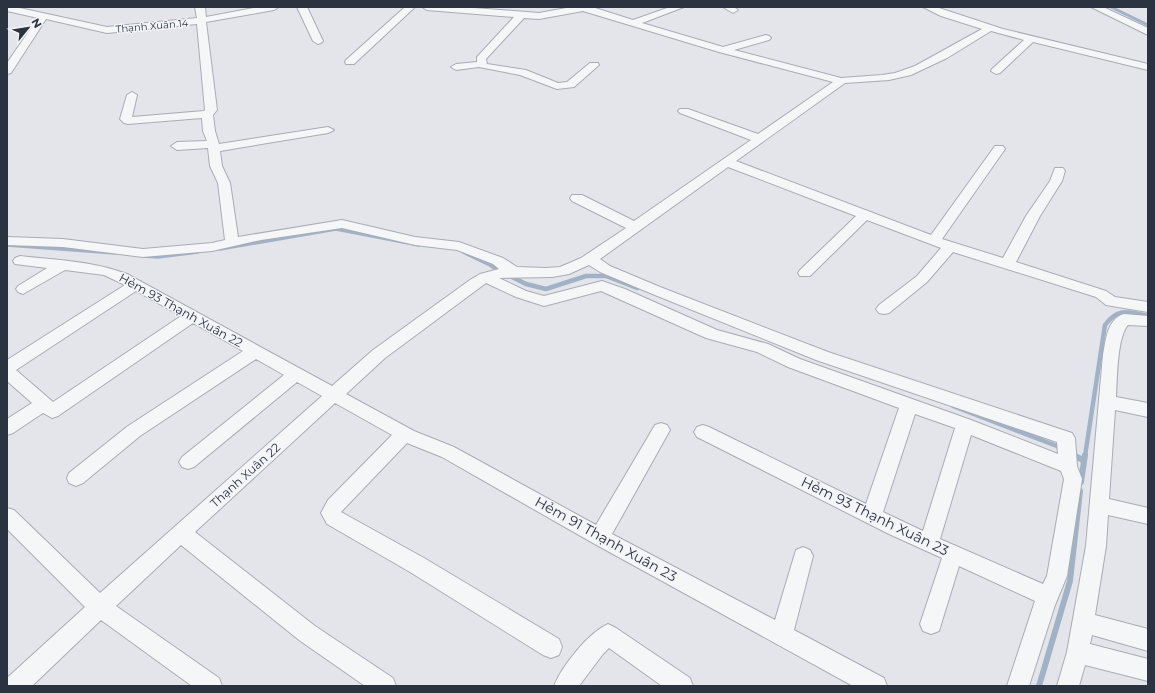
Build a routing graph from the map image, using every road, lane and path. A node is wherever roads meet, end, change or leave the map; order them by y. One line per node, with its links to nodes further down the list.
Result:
1 (200, 7): 13 (street)
2 (274, 7): 13 (street, Thạnh Xuân 14)
3 (302, 7): 19 (street)
4 (410, 7): 21 (street)
5 (427, 7): 12 (street)
6 (584, 7): 12 (street); 14 (street)
7 (680, 7): 14 (street)
8 (928, 7): 15 (street)
9 (1096, 7): 16 (street)
10 (7, 8): 11 (street, Thạnh Xuân 14)
11 (42, 13): 13 (street, Thạnh Xuân 14); 26 (street)
12 (522, 14): 22 (street)
13 (202, 21): 31 (street)
14 (632, 23): 20 (street)
15 (990, 28): 18 (street); 28 (street)
16 (1148, 32)
17 (766, 38): 20 (street)
18 (1031, 39): 25 (street); 27 (street)
19 (318, 41)
20 (723, 50): 28 (street)
21 (350, 62)
22 (482, 64): 23 (street); 24 (street)
23 (594, 65)
24 (456, 66)
25 (1148, 67)
26 (7, 71)
27 (996, 71)
28 (841, 81): 33 (street)
29 (132, 95): 31 (street)
30 (684, 111): 33 (street)
31 (207, 115): 35 (street)
32 (328, 130): 35 (street)
33 (760, 139): 37 (street)
34 (177, 146): 35 (street)
35 (214, 146): 44 (street)
36 (999, 149): 43 (street)
37 (727, 162): 40 (street); 41 (street)
38 (1059, 171): 49 (street)
39 (577, 198): 41 (street)
40 (864, 215): 43 (street); 51 (street)
41 (635, 227): 46 (street)
42 (7, 241): 44 (street)
43 (934, 241): 45 (street)
44 (232, 242): 50 (street)
45 (950, 246): 49 (street); 56 (street)
46 (589, 259): 50 (street); 74 (street)
47 (20, 261): 48 (street, Hẻm 93 Thạnh Xuân 22)
48 (64, 265): 53 (street, Hẻm 93 Thạnh Xuân 22); 54 (street)
49 (1006, 265): 55 (street)
50 (512, 271): 52 (street)
51 (805, 274)
52 (485, 277): 63 (street, Thạnh Xuân 22); 66 (street)
53 (137, 284): 57 (street, Hẻm 93 Thạnh Xuân 22); 60 (street)
54 (23, 289)
55 (1148, 307)
56 (884, 309)
57 (190, 317): 59 (street, Hẻm 93 Thạnh Xuân 22); 65 (street)
58 (1148, 321): 64 (street)
59 (255, 351): 62 (street, Hẻm 93 Thạnh Xuân 22); 75 (street)
60 (7, 368)
61 (7, 372): 65 (street)
62 (297, 373): 63 (street, Hẻm 93 Thạnh Xuân 22); 73 (street)
63 (334, 394): 72 (street, Hẻm 91 Thạnh Xuân 23); 80 (street, Thạnh Xuân 22)
64 (1107, 402): 67 (street); 76 (street)
65 (44, 404): 69 (street)
66 (910, 405): 68 (street); 78 (street)
67 (1148, 410)
68 (965, 425): 74 (street); 82 (street)
69 (7, 428)
70 (661, 430): 81 (street)
71 (703, 432): 78 (street, Hẻm 93 Thạnh Xuân 23)
72 (404, 434): 81 (street, Hẻm 91 Thạnh Xuân 23); 91 (street)
73 (188, 462)
74 (1068, 466): 85 (street)
75 (76, 478)
76 (1098, 504): 79 (street); 87 (street)
77 (7, 516): 86 (street)
78 (872, 516): 82 (street, Hẻm 93 Thạnh Xuân 23)
79 (1148, 516)
80 (181, 533): 86 (street, Thạnh Xuân 22); 96 (street)
81 (600, 537): 89 (street, Hẻm 91 Thạnh Xuân 23)
82 (930, 543): 83 (street, Hẻm 93 Thạnh Xuân 23)
83 (953, 554): 85 (street, Hẻm 93 Thạnh Xuân 23); 88 (street)
84 (803, 556): 89 (street)
85 (1048, 597): 100 (street)
86 (100, 607): 94 (street, Thạnh Xuân 22); 95 (street)
87 (1083, 622): 90 (street); 92 (street)
88 (930, 624)
89 (782, 635): 99 (street, Hẻm 91 Thạnh Xuân 23)
90 (1148, 640)
91 (551, 647)
92 (1078, 652): 93 (street); 101 (street)
93 (1148, 670)
94 (15, 686)
95 (210, 686)
96 (384, 686)
97 (565, 686): 98 (street)
98 (682, 686)
99 (876, 686)
100 (1018, 686)
101 (1068, 686)

